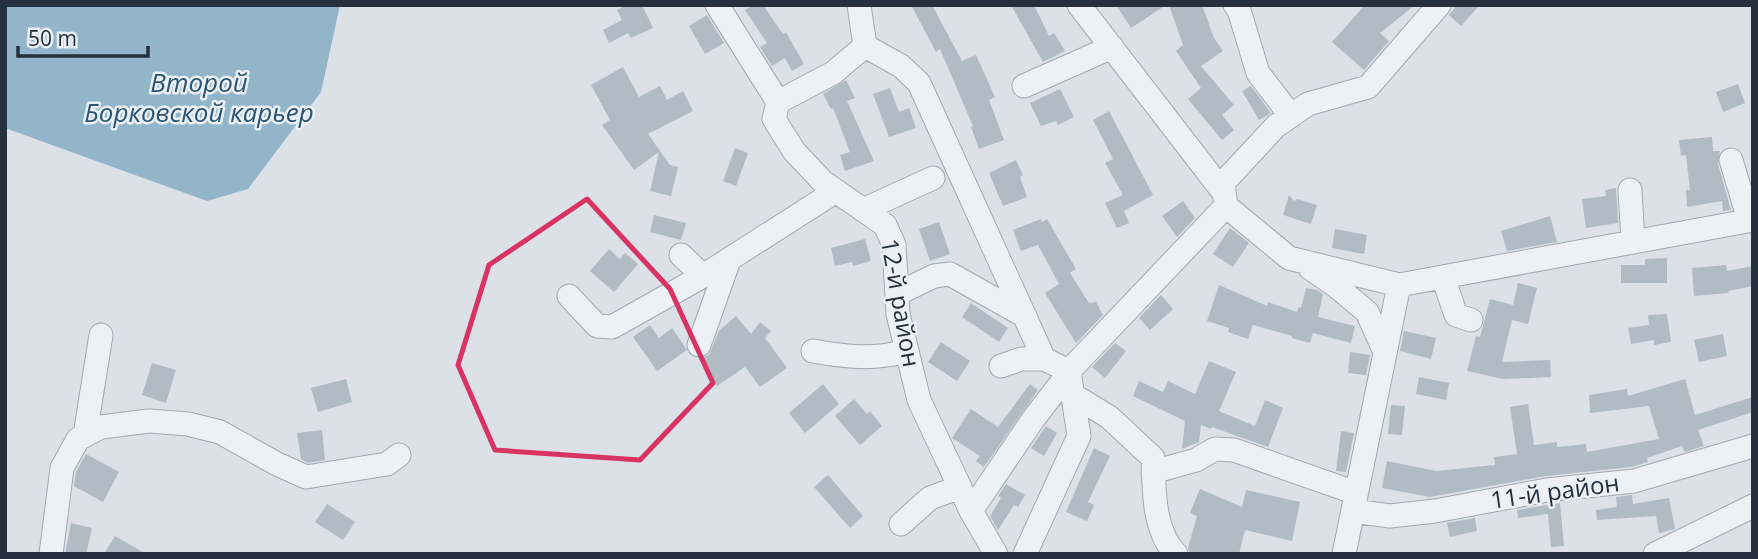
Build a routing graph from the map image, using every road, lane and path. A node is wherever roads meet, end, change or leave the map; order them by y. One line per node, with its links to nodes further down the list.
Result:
1 (717, 5): 9 (street)
2 (859, 5): 6 (street)
3 (1079, 5): 7 (street)
4 (1235, 5): 10 (street)
5 (1439, 5): 10 (street)
6 (866, 46): 9 (street); 27 (street)
7 (1112, 47): 8 (street); 15 (street)
8 (1024, 86)
9 (778, 102): 14 (street, 12-й район)
10 (1291, 116): 15 (street)
11 (1731, 160): 17 (street)
12 (933, 178): 16 (street)
13 (1630, 190): 18 (street)
14 (836, 191): 16 (street, 12-й район); 20 (street)
15 (1225, 199): 21 (street); 36 (street)
16 (863, 210): 25 (street, 12-й район)
17 (1751, 220): 18 (street)
18 (1633, 242): 23 (street)
19 (681, 255): 22 (street)
20 (729, 260): 22 (street); 30 (street)
21 (1299, 260): 24 (street); 33 (street)
22 (703, 276): 26 (street)
23 (1443, 277): 24 (street); 28 (street)
24 (1399, 285): 33 (street)
25 (897, 294): 27 (street); 32 (street, 12-й район)
26 (569, 296)
27 (1025, 316): 34 (street)
28 (1471, 320)
29 (101, 335): 37 (street)
30 (699, 345)
31 (813, 351): 32 (street)
32 (907, 351): 41 (street, 12-й район)
33 (1385, 352): 42 (street)
34 (1044, 359): 35 (street); 36 (street)
35 (1001, 366)
36 (1070, 379): 40 (street); 44 (street); 48 (street)
37 (85, 435): 39 (street); 46 (street)
38 (1753, 446): 42 (street, 11-й район)
39 (399, 455)
40 (1153, 472): 42 (street, 11-й район); 49 (street)
41 (960, 487): 44 (street, 12-й район); 45 (street)
42 (1354, 502): 50 (street)
43 (1753, 506): 51 (street)
44 (971, 511): 47 (street, 12-й район)
45 (901, 524)
46 (51, 554)
47 (996, 554)
48 (1025, 554)
49 (1176, 554)
50 (1344, 554)
51 (1655, 554)

